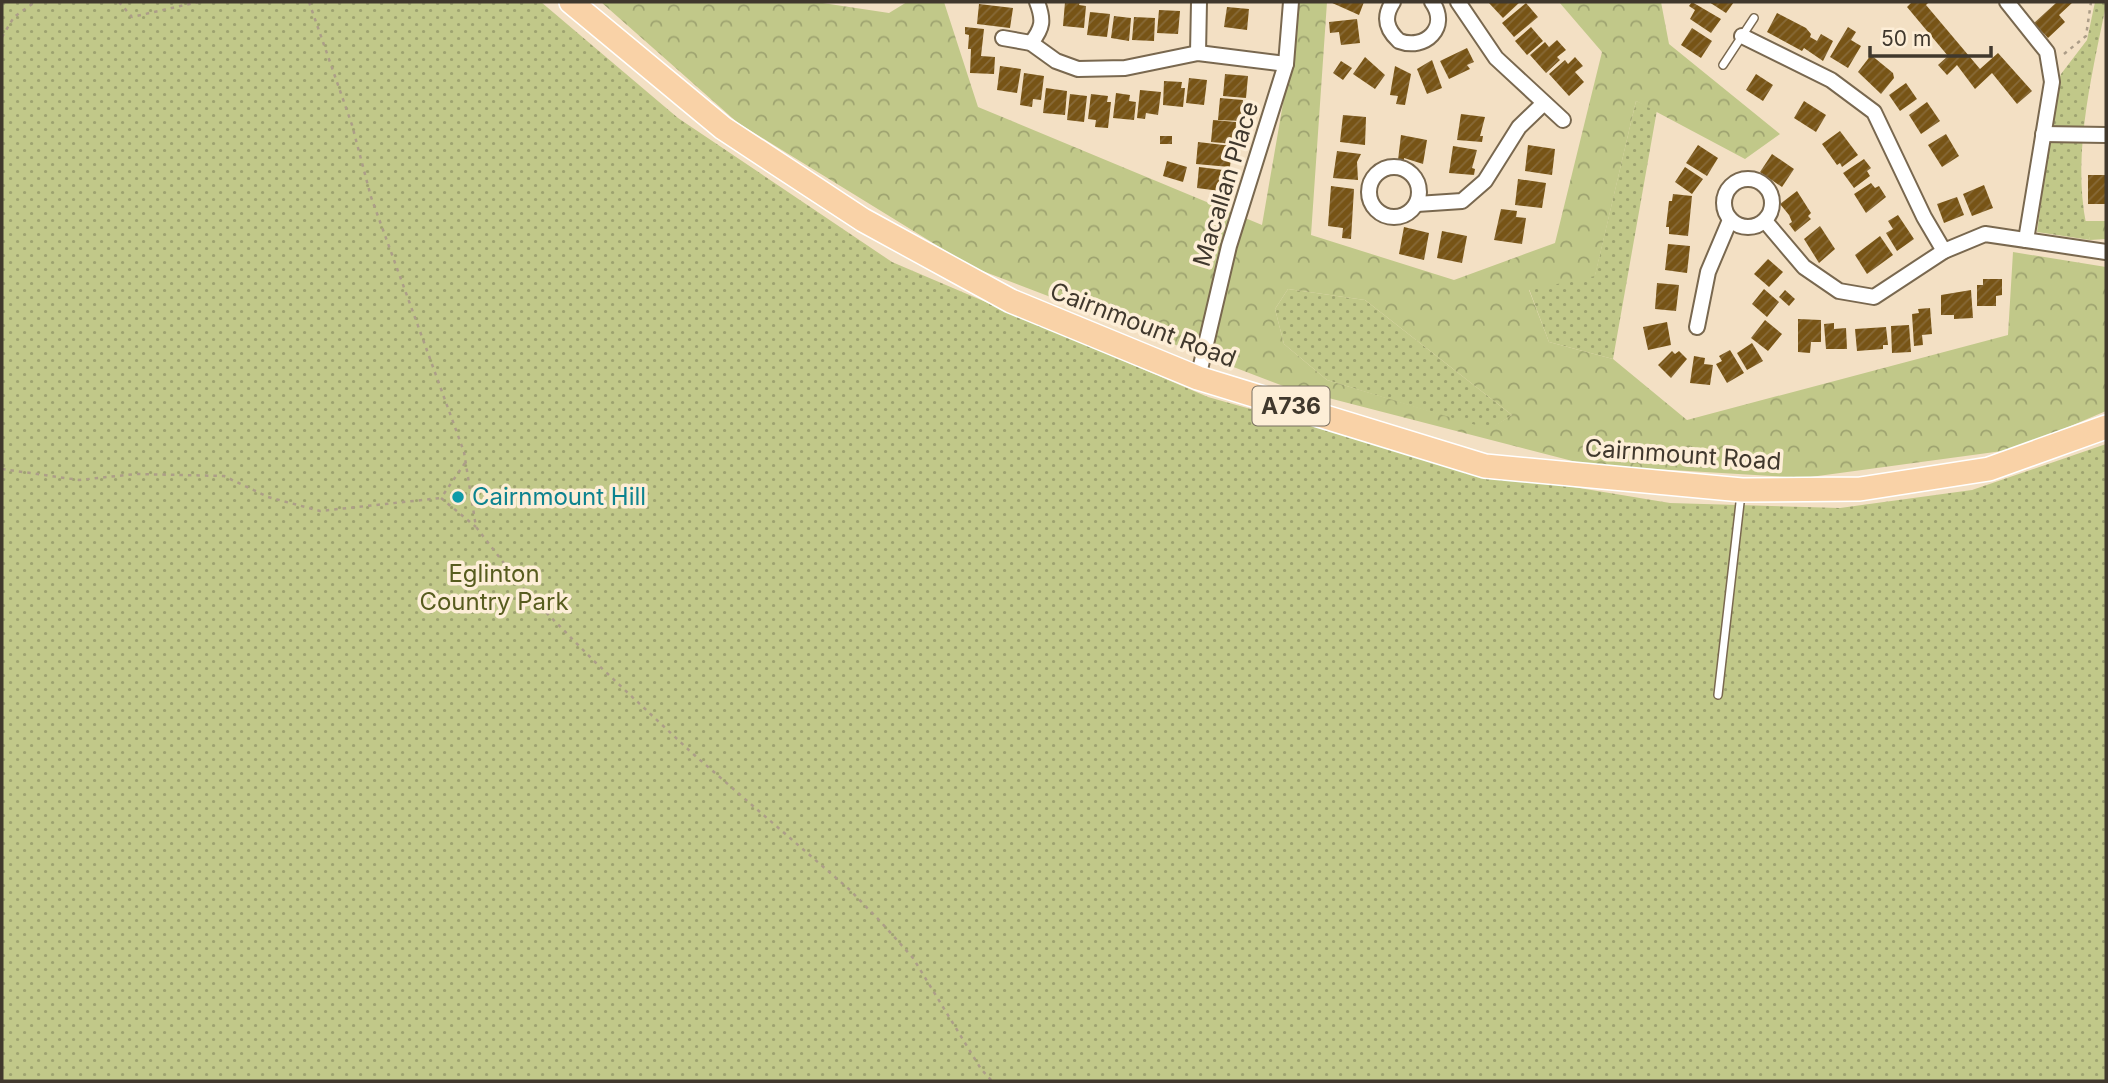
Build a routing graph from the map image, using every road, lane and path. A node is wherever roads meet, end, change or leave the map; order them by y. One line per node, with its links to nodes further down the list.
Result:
1 (35, 2): 16 (path)
2 (119, 2): 3 (path)
3 (198, 2)
4 (309, 2): 36 (path)
5 (571, 2): 34 (main road, Cairnmount Road / A736)
6 (1037, 2): 18 (street)
7 (1199, 2): 19 (street)
8 (1291, 2): 21 (street, Macallan Place)
9 (1393, 2): 13 (street)
10 (1458, 2): 23 (street)
11 (2007, 2): 20 (street)
12 (2091, 2): 20 (path)
13 (1438, 4)
14 (1754, 18): 15 (lane)
15 (1742, 36): 22 (lane); 31 (street)
16 (2, 37)
17 (1003, 38): 18 (street)
18 (1031, 43): 19 (street)
19 (1198, 53): 21 (street)
20 (2049, 64): 25 (street)
21 (1286, 65): 34 (street, Macallan Place)
22 (1723, 65)
23 (1544, 103): 24 (street); 27 (street)
24 (1563, 120)
25 (2043, 134): 26 (street); 30 (street)
26 (2106, 135)
27 (1416, 204)
28 (1730, 220): 29 (street); 29 (street); 33 (street)
29 (1765, 221): 31 (street)
30 (2026, 240): 31 (street); 32 (street)
31 (1944, 251)
32 (2106, 252)
33 (1697, 327)
34 (1198, 378): 38 (main road, Cairnmount Road / A736)
35 (2106, 427): 38 (main road, Cairnmount Road / A736)
36 (466, 462): 39 (path); 40 (path)
37 (2, 469): 39 (path)
38 (1742, 490): 41 (lane)
39 (441, 498): 40 (path)
40 (476, 527): 42 (path)
41 (1718, 695)
42 (992, 1081)

